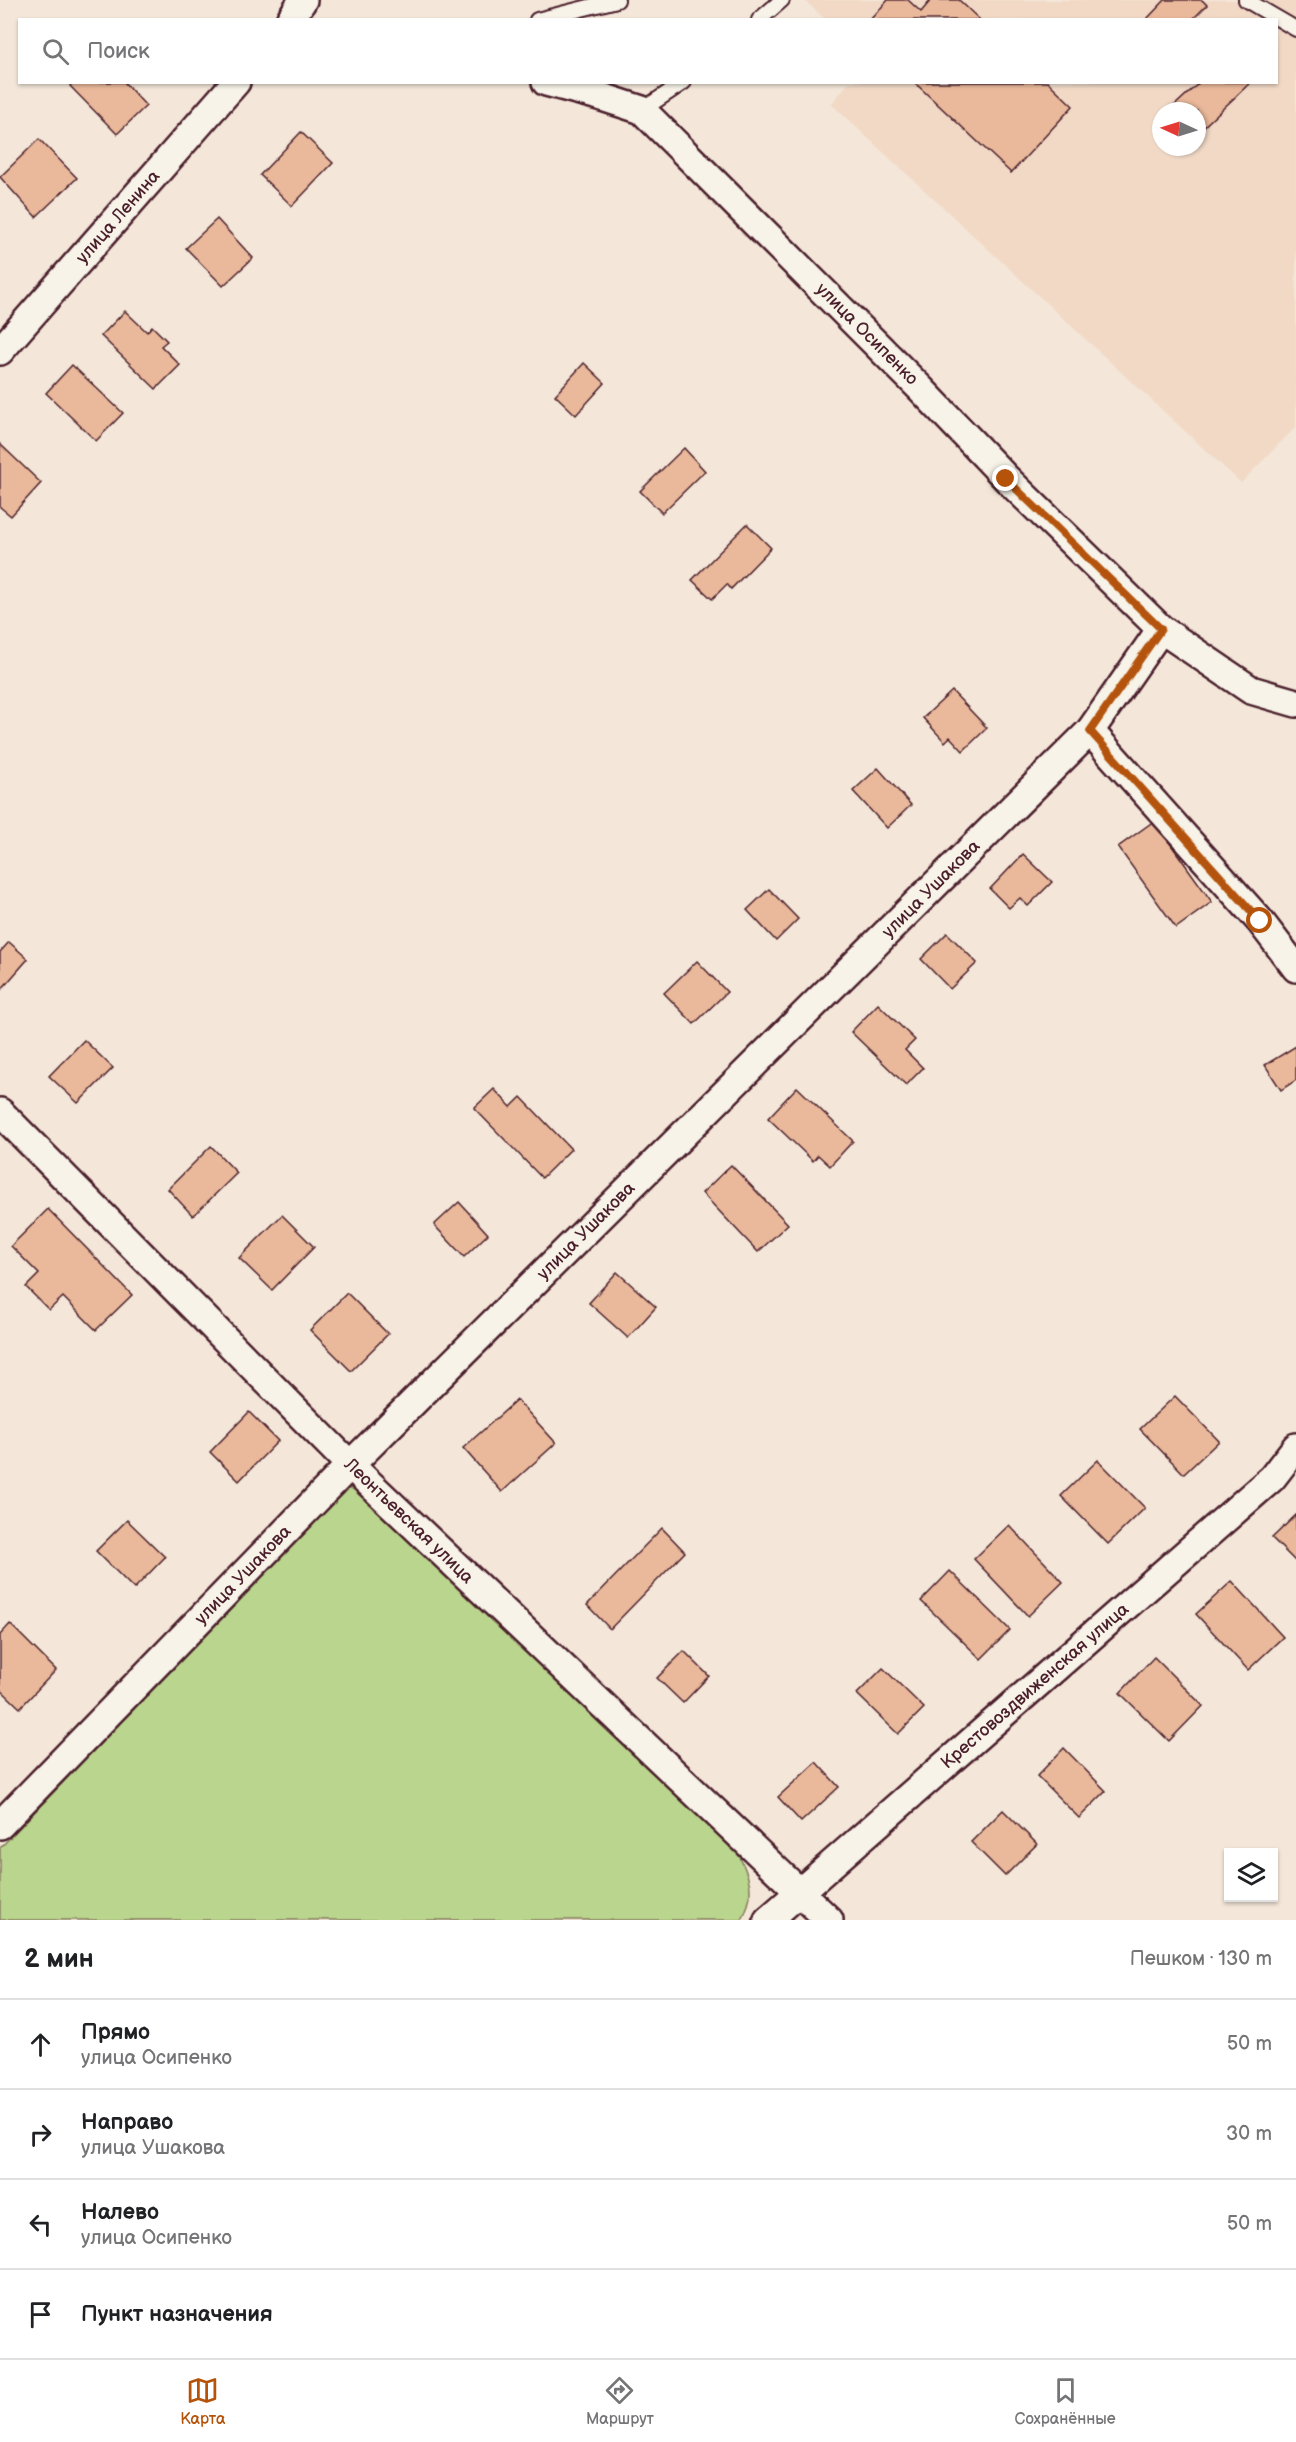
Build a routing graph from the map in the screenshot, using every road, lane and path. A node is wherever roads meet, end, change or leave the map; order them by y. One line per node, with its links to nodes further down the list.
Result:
1 (303, 0): 5 (street)
2 (617, 0): 6 (lane)
3 (782, 0): 7 (lane)
4 (1246, 0): 8 (lane)
5 (291, 18)
6 (545, 18)
7 (761, 18)
8 (1277, 18)
9 (1278, 19): 10 (lane)
10 (1296, 29)
11 (234, 84): 15 (street, улица Ленина)
12 (554, 84): 14 (street, улица Осипенко)
13 (681, 84): 14 (lane)
14 (642, 110): 16 (street, улица Осипенко)
15 (0, 351)
16 (1161, 629): 17 (street, улица Осипенко); 18 (street, улица Ушакова)
17 (1296, 703)
18 (1090, 731): 19 (street); 22 (street, улица Ушакова)
19 (1296, 968)
20 (0, 1112): 22 (street, Леонтьевская улица)
21 (1296, 1447): 24 (street, Крестовоздвиженская улица)
22 (350, 1465): 23 (street, улица Ушакова); 24 (street, Леонтьевская улица)
23 (0, 1825)
24 (800, 1892): 25 (street, Крестовоздвиженская улица); 26 (street, Леонтьевская улица)
25 (768, 1920)
26 (829, 1920)

